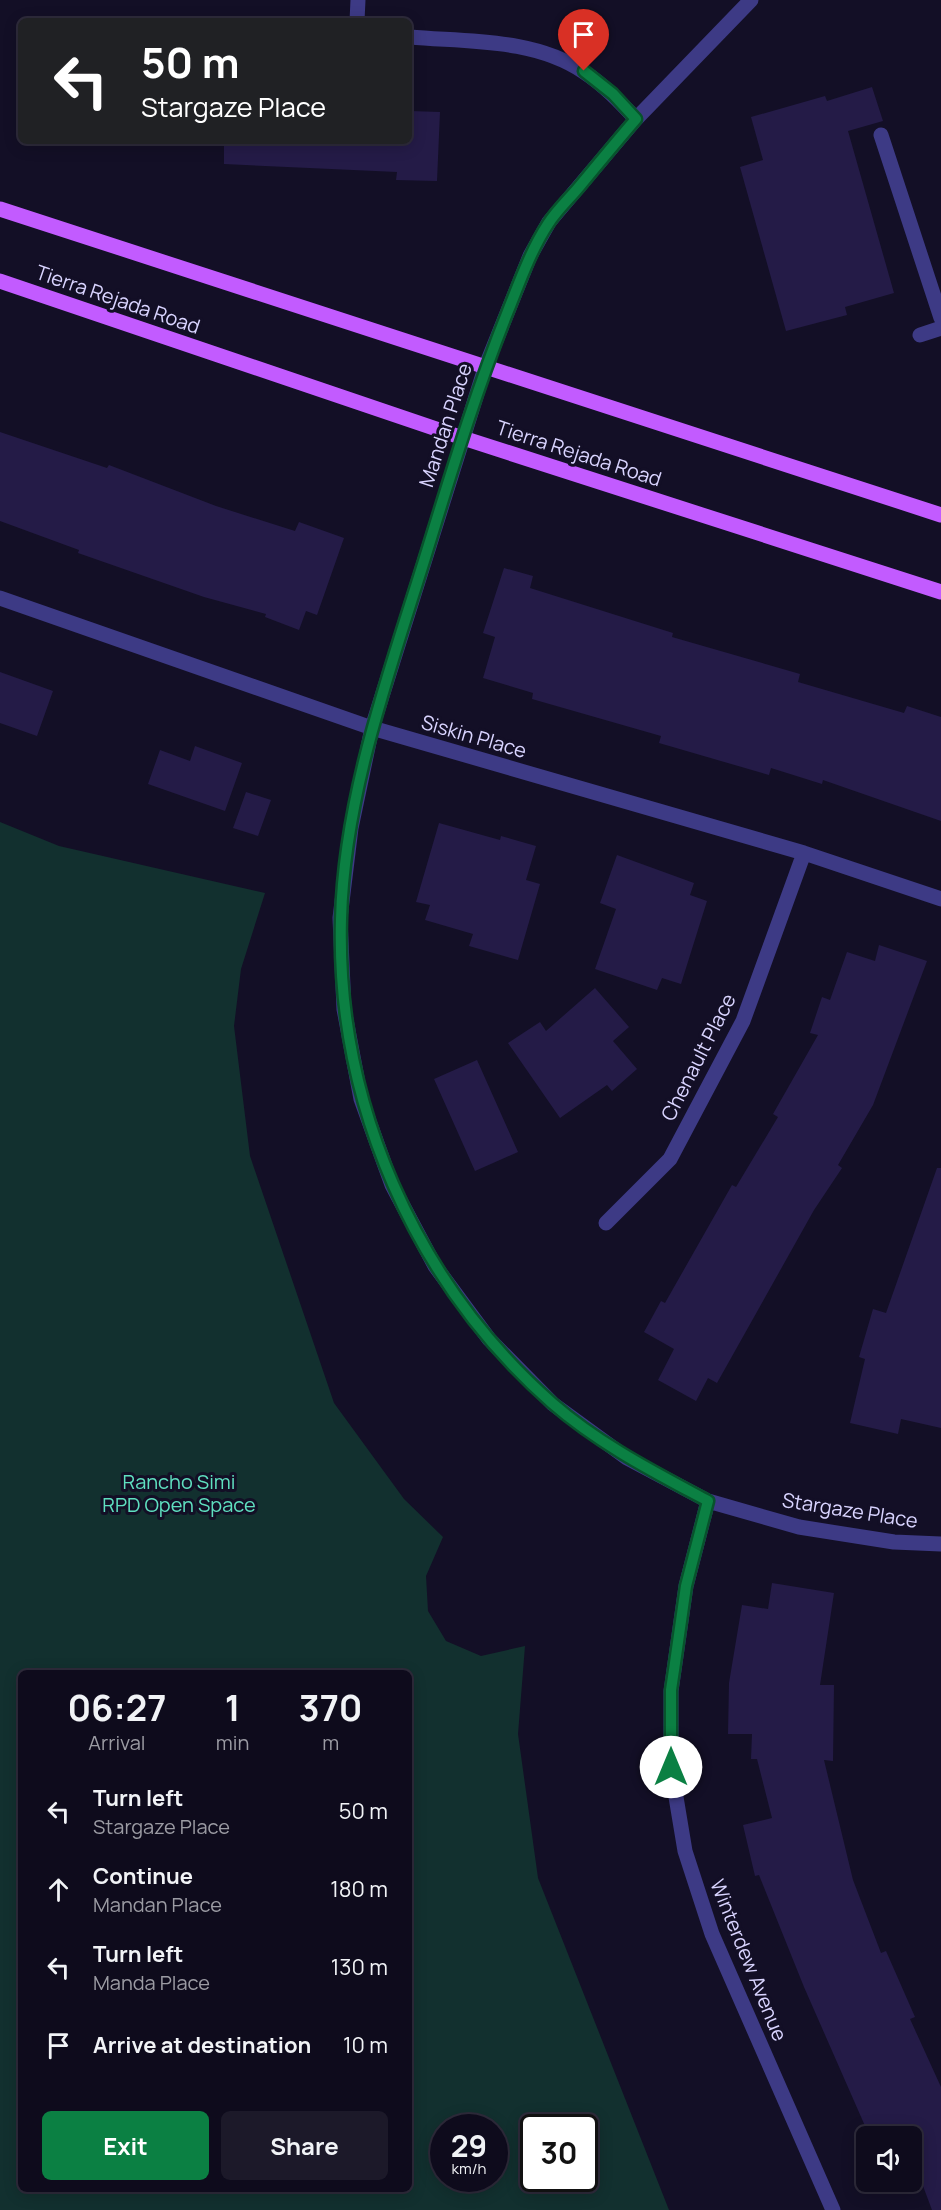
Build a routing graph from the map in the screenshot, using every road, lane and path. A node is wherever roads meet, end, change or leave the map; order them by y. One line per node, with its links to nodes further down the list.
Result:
1 (358, 0): 3 (street)
2 (751, 0): 5 (street, Mandan Place)
3 (357, 18)
4 (412, 37): 5 (street)
5 (636, 119): 13 (street, Mandan Place)
6 (881, 135): 8 (street)
7 (0, 209): 13 (main road)
8 (935, 280): 10 (street)
9 (0, 281): 14 (main road, Tierra Rejada Road)
10 (941, 318)
11 (941, 328): 12 (street)
12 (920, 335)
13 (485, 368): 14 (street, Mandan Place); 15 (main road)
14 (463, 438): 16 (main road, Tierra Rejada Road); 18 (street, Mandan Place)
15 (941, 515)
16 (941, 592)
17 (0, 598): 18 (street, Siskin Place)
18 (372, 728): 19 (street, Siskin Place); 22 (street, Stargaze Place)
19 (804, 853): 20 (street, Siskin Place); 21 (street, Chenault Place)
20 (941, 899)
21 (606, 1223)
22 (708, 1501): 23 (street, Stargaze Place); 24 (street, Winterdew Avenue)
23 (941, 1545)
24 (833, 2210)

